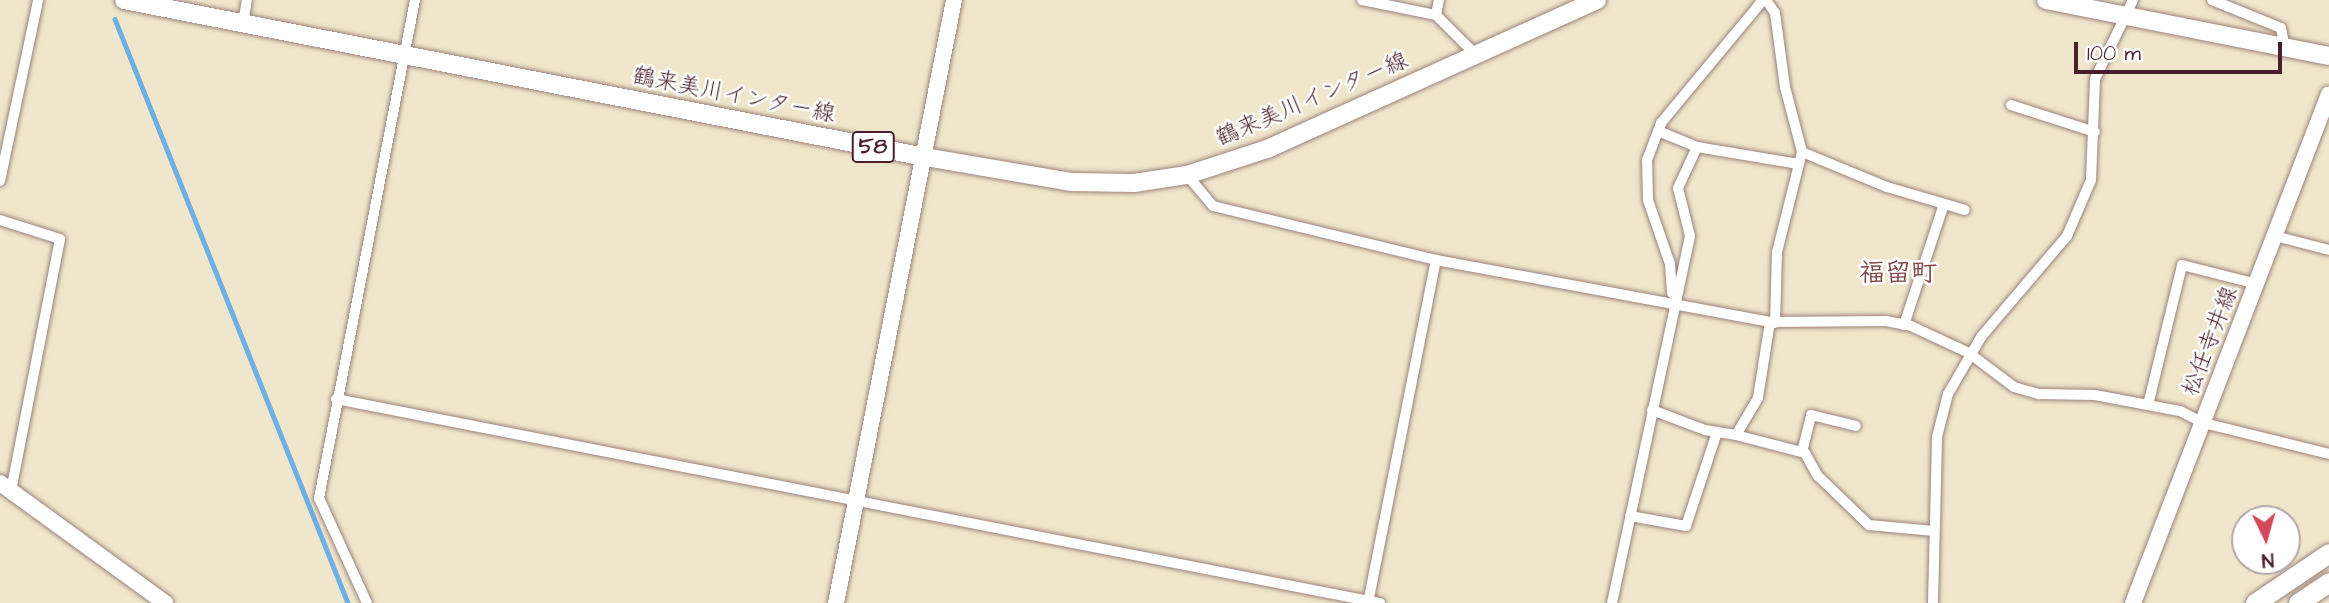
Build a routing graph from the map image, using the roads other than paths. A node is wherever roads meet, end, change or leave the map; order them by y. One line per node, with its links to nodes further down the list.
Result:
1 (38, 0): 29 (street)
2 (124, 0): 15 (main road, 鶴来美川インター線 / 58)
3 (247, 0): 15 (street)
4 (415, 0): 17 (street)
5 (954, 0): 26 (street)
6 (1363, 0): 13 (street)
7 (1439, 0): 13 (street)
8 (1597, 0): 18 (main road, 鶴来美川インター線 / 58)
9 (1765, 0): 22 (street); 25 (street)
10 (2046, 0): 14 (main road)
11 (2133, 0): 14 (street)
12 (2212, 0): 16 (street)
13 (1436, 15): 18 (street)
14 (2124, 16): 16 (main road); 23 (street)
15 (243, 24): 17 (main road, 鶴来美川インター線 / 58)
16 (2285, 48): 19 (main road)
17 (404, 55): 26 (main road, 鶴来美川インター線 / 58); 41 (street)
18 (1476, 55): 28 (main road, 鶴来美川インター線 / 58)
19 (2329, 56)
20 (2329, 94): 33 (street, 松任寺井線)
21 (2011, 106): 23 (street)
22 (1658, 131): 24 (street); 37 (street)
23 (2095, 132): 40 (street)
24 (1698, 147): 27 (street); 37 (street)
25 (1802, 152): 27 (street); 30 (street)
26 (925, 157): 28 (main road, 鶴来美川インター線 / 58); 51 (street)
27 (1799, 164): 38 (street)
28 (1187, 175): 35 (street)
29 (0, 181)
30 (1944, 204): 31 (street); 39 (street)
31 (1965, 210)
32 (0, 220): 50 (street)
33 (2275, 236): 34 (street); 36 (street, 松任寺井線)
34 (2329, 250)
35 (1436, 260): 37 (street); 56 (street)
36 (2257, 284): 42 (street); 44 (street, 松任寺井線)
37 (1673, 303): 38 (street); 43 (street)
38 (1773, 322): 39 (street); 47 (street)
39 (1904, 325): 40 (street)
40 (1969, 353): 42 (street); 53 (street)
41 (336, 399): 51 (street); 58 (street)
42 (2148, 405): 44 (street)
43 (1652, 410): 46 (street); 52 (street)
44 (2203, 423): 49 (street); 63 (street, 松任寺井線)
45 (1856, 426): 48 (street)
46 (1717, 432): 47 (street); 52 (street)
47 (1737, 435): 48 (street)
48 (1802, 452): 53 (street)
49 (2329, 454)
50 (5, 486): 57 (street)
51 (855, 502): 56 (street); 59 (street)
52 (1630, 516): 61 (street)
53 (1934, 531): 62 (street)
54 (2329, 553): 64 (highway)
55 (2329, 582): 65 (highway)
56 (1368, 602): 60 (street)
57 (165, 603)
58 (367, 603)
59 (836, 603)
60 (1380, 603)
61 (1612, 603)
62 (1933, 603)
63 (2133, 603)
64 (2255, 603)
65 (2298, 603)

